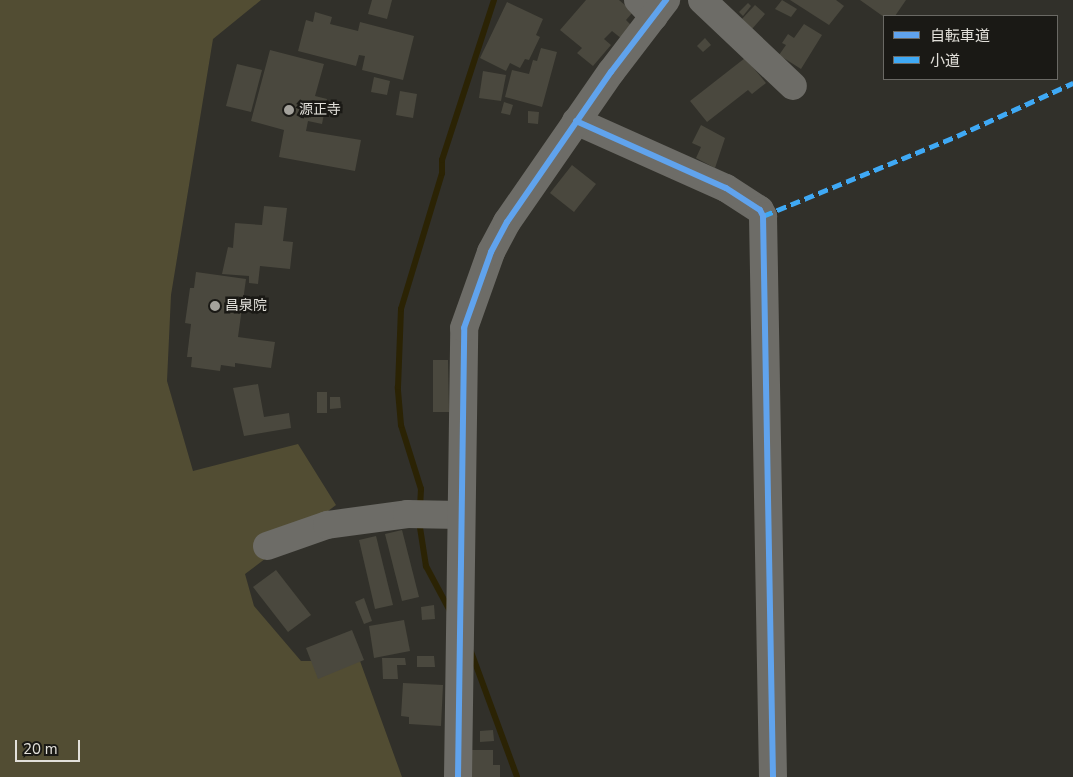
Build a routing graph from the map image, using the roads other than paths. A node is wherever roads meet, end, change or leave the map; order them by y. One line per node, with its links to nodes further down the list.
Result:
1 (702, 0): 3 (street)
2 (653, 6): 4 (street)
3 (793, 86)
4 (576, 121): 5 (street); 8 (street)
5 (447, 515): 6 (street); 7 (street)
6 (267, 546)
7 (458, 777)
8 (773, 777)

